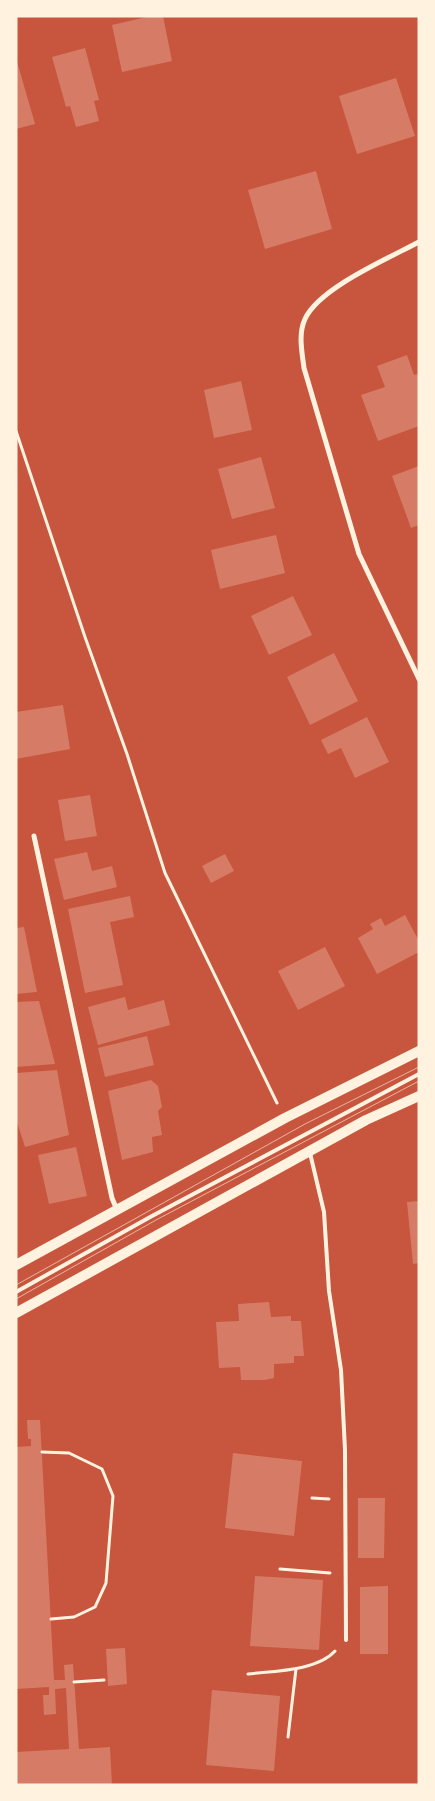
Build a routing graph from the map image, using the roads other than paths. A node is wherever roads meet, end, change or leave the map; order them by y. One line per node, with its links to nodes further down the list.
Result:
1 (419, 242): 2 (street)
2 (419, 679)
3 (34, 836): 8 (street)
4 (419, 1051): 8 (main road)
5 (419, 1074): 10 (lane)
6 (419, 1096): 7 (main road)
7 (310, 1152): 11 (main road); 12 (lane)
8 (117, 1210): 9 (main road)
9 (16, 1265)
10 (16, 1292)
11 (16, 1313)
12 (346, 1640)

